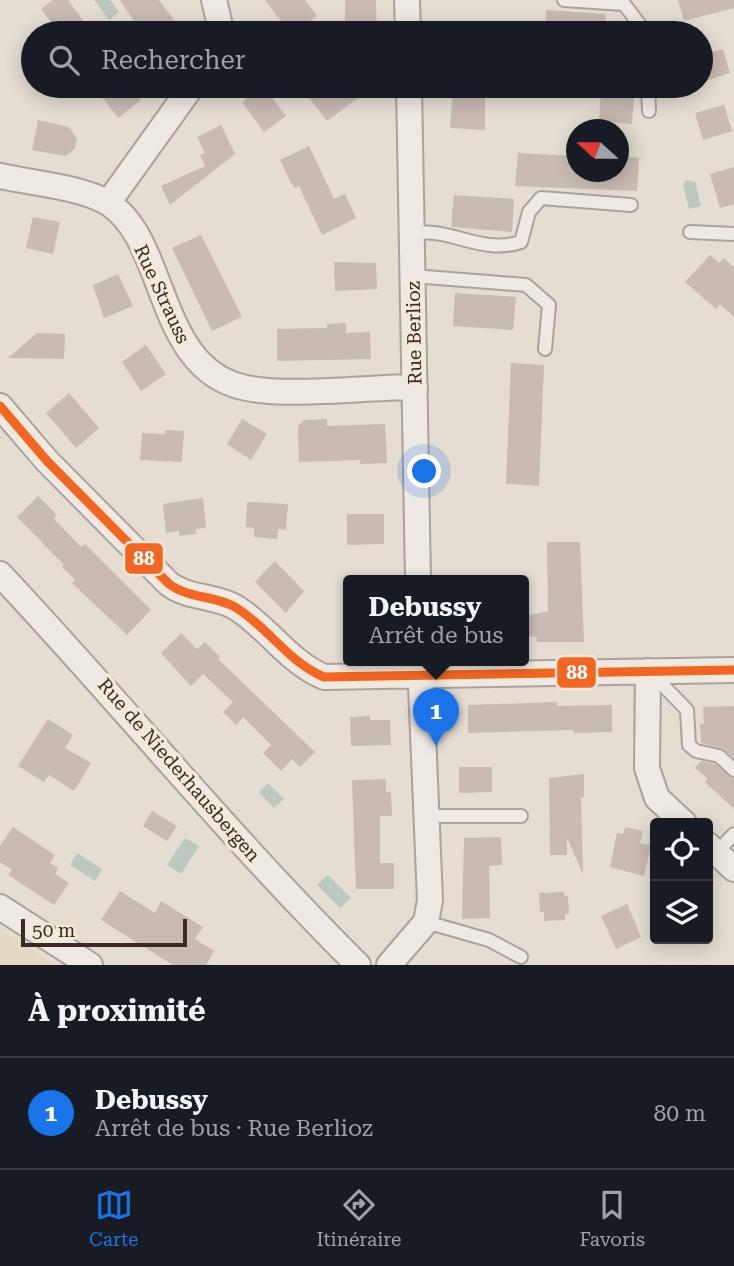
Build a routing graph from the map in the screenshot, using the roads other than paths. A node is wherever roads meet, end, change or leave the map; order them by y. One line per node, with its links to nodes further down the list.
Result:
1 (214, 0): 4 (street)
2 (407, 0): 5 (street)
3 (564, 0): 6 (lane)
4 (219, 21)
5 (408, 21)
6 (637, 21)
7 (183, 98): 12 (street)
8 (409, 98): 15 (street, Rue Berlioz)
9 (648, 98): 10 (lane)
10 (649, 111)
11 (0, 176): 12 (street)
12 (108, 203): 19 (street, Rue Strauss)
13 (631, 205): 15 (lane)
14 (690, 232): 16 (lane)
15 (412, 234): 17 (street, Rue Berlioz)
16 (734, 234)
17 (413, 276): 18 (lane); 19 (street, Rue Berlioz)
18 (545, 349)
19 (415, 387): 22 (street, Rue Berlioz)
20 (0, 406): 23 (street)
21 (0, 575): 36 (street, Rue de Niederhausbergen)
22 (418, 575)
23 (421, 669): 25 (street); 27 (street)
24 (734, 670): 25 (street)
25 (648, 671): 26 (lane); 29 (street)
26 (734, 770)
27 (427, 816): 28 (lane); 33 (street)
28 (521, 816)
29 (679, 818)
30 (734, 834): 31 (lane)
31 (719, 856)
32 (0, 907): 35 (street)
33 (426, 922): 34 (lane); 37 (street)
34 (521, 957)
35 (90, 965)
36 (358, 965)
37 (389, 965)

